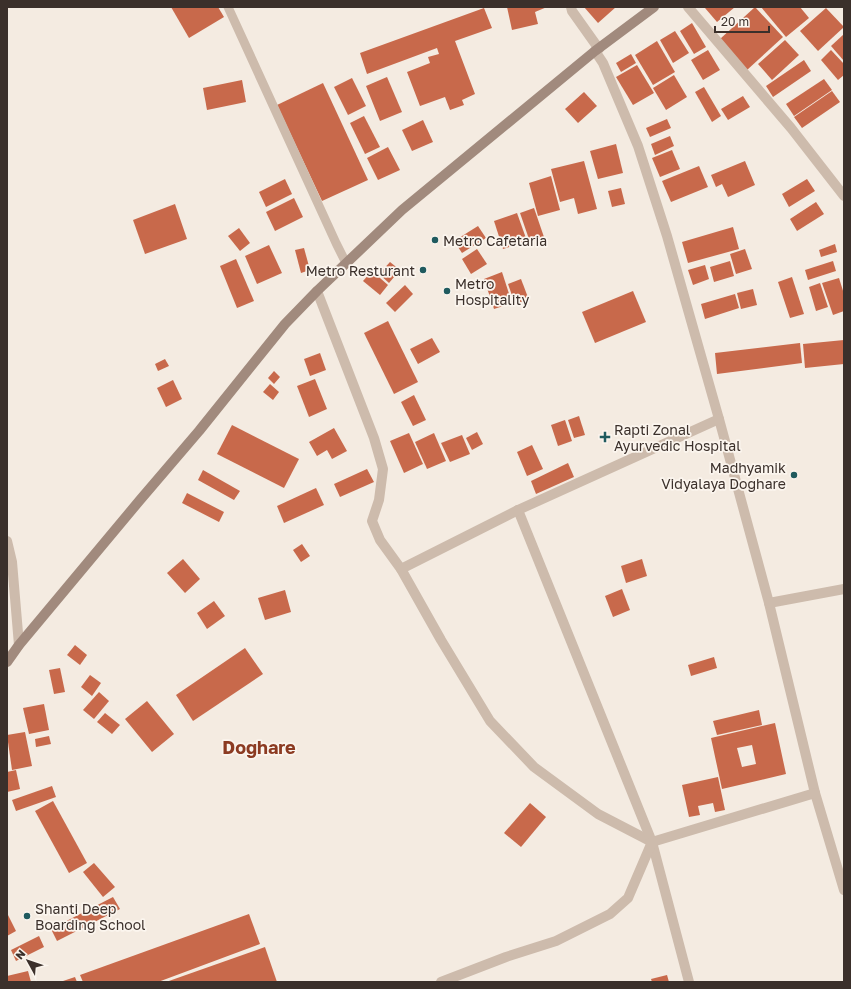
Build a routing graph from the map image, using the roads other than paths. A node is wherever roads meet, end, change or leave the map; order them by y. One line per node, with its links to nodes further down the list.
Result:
1 (228, 7): 7 (lane)
2 (571, 7): 5 (street)
3 (654, 7): 5 (main road)
4 (688, 7): 6 (street)
5 (597, 50): 7 (main road); 9 (street)
6 (844, 196)
7 (346, 263): 8 (main road)
8 (317, 291): 12 (street); 15 (main road)
9 (719, 419): 10 (street); 14 (street)
10 (518, 510): 12 (street); 18 (street)
11 (7, 541): 15 (street)
12 (402, 569): 18 (street)
13 (844, 589): 14 (street)
14 (769, 603): 17 (street)
15 (19, 645): 16 (main road)
16 (7, 662)
17 (815, 793): 18 (street); 19 (street)
18 (652, 842): 20 (street); 21 (street)
19 (844, 890)
20 (441, 982)
21 (689, 982)

